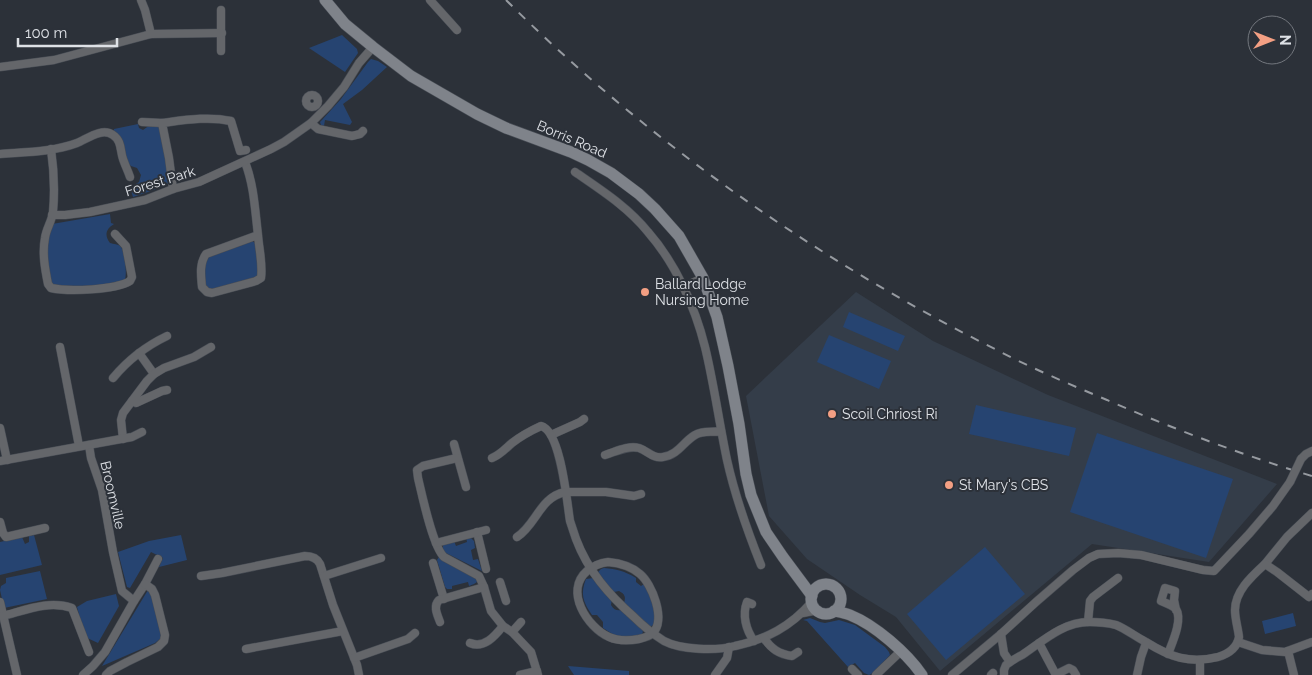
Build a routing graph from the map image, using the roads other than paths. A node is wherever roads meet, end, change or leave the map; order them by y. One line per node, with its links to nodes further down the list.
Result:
1 (141, 0): 7 (street)
2 (324, 0): 8 (street, Borris Road)
3 (430, 0): 5 (street)
4 (221, 10): 6 (street)
5 (457, 30)
6 (222, 33): 7 (street); 9 (street)
7 (151, 34): 10 (street)
8 (372, 47): 13 (street, Forest Park); 25 (street, Borris Road)
9 (221, 51)
10 (0, 67)
11 (142, 122): 12 (street)
12 (162, 123): 16 (street); 21 (street)
13 (311, 123): 14 (street); 18 (street, Forest Park)
14 (363, 131)
15 (51, 149): 17 (street); 20 (street); 22 (street)
16 (246, 150)
17 (0, 154)
18 (245, 162): 21 (street, Forest Park); 24 (street)
19 (575, 172): 26 (street)
20 (130, 177)
21 (173, 190): 22 (street, Forest Park)
22 (52, 215): 23 (street)
23 (115, 234)
24 (258, 235): 24 (street)
25 (703, 278): 26 (street); 66 (street, Borris Road)
26 (683, 287): 38 (street)
27 (167, 336): 30 (street)
28 (60, 347): 43 (street)
29 (211, 347): 31 (street)
30 (139, 352): 31 (street); 32 (street)
31 (154, 374): 34 (street)
32 (113, 378)
33 (167, 390): 34 (street)
34 (132, 402): 40 (street)
35 (584, 419): 39 (street)
36 (0, 428): 48 (street)
37 (142, 432): 40 (street, Broomville)
38 (721, 432): 45 (street); 63 (street)
39 (551, 435): 47 (street); 50 (street)
40 (124, 439): 42 (street, Broomville)
41 (454, 444): 46 (street)
42 (89, 445): 43 (street, Broomville); 78 (street, Broomville)
43 (78, 446): 48 (street, Broomville)
44 (1312, 451): 94 (street, bridge)
45 (604, 455)
46 (458, 458): 49 (street); 58 (street)
47 (492, 458)
48 (3, 460)
49 (466, 487)
50 (565, 492): 51 (street); 57 (street); 64 (street)
51 (641, 494)
52 (1312, 513): 62 (street)
53 (0, 522): 54 (street)
54 (45, 528)
55 (486, 530): 56 (street)
56 (476, 532): 58 (street); 65 (street)
57 (517, 537)
58 (436, 542): 73 (street)
59 (381, 558): 68 (street)
60 (158, 559): 71 (street)
61 (434, 563): 76 (street)
62 (1265, 564): 75 (street); 97 (street)
63 (761, 565)
64 (590, 568): 93 (street); 93 (street); 93 (street)
65 (486, 569)
66 (792, 569): 72 (street, Borris Road); 80 (street, Borris Road)
67 (201, 576): 68 (street)
68 (324, 576): 90 (street)
69 (1118, 578): 88 (street)
70 (500, 582): 77 (street)
71 (145, 584): 78 (street); 117 (street)
72 (822, 585): 74 (street); 80 (street)
73 (484, 587): 76 (street); 77 (street)
74 (841, 597): 83 (street); 85 (street)
75 (1311, 598)
76 (444, 599): 86 (street)
77 (488, 599): 89 (street)
78 (134, 601): 116 (street)
79 (0, 602): 84 (street)
80 (814, 603): 83 (street); 95 (street)
81 (752, 604): 96 (street)
82 (1176, 610): 108 (street)
83 (834, 611): 85 (street)
84 (3, 616): 106 (street); 115 (street)
85 (859, 619): 104 (street)
86 (440, 622)
87 (521, 622): 91 (street)
88 (1088, 622): 100 (street); 101 (street)
89 (504, 626): 91 (street); 99 (street)
90 (344, 631): 103 (street); 109 (street)
91 (512, 632): 113 (street)
92 (415, 633): 109 (street)
93 (653, 633): 102 (street)
94 (1001, 634): 111 (street); 124 (street)
95 (764, 638): 96 (street); 107 (street)
96 (754, 641): 102 (street)
97 (1238, 642): 105 (street); 110 (street)
98 (1312, 642): 105 (street)
99 (470, 643)
100 (1039, 643): 111 (street); 114 (street)
101 (1146, 643): 108 (street); 127 (street)
102 (729, 648): 120 (street)
103 (246, 649)
104 (901, 651): 122 (street); 123 (street)
105 (1288, 651): 129 (street)
106 (89, 652)
107 (798, 652)
108 (1168, 654): 110 (street)
109 (354, 658): 118 (street)
110 (1200, 660): 128 (street)
111 (1010, 662): 125 (street)
112 (852, 669): 121 (street)
113 (537, 673): 119 (street)
114 (1057, 674): 126 (street)
115 (17, 675)
116 (83, 675)
117 (106, 675)
118 (359, 675)
119 (520, 675)
120 (715, 675)
121 (858, 675)
122 (876, 675)
123 (922, 675)
124 (952, 675)
125 (1004, 675)
126 (1076, 675)
127 (1137, 675)
128 (1200, 675)
129 (1294, 675)

